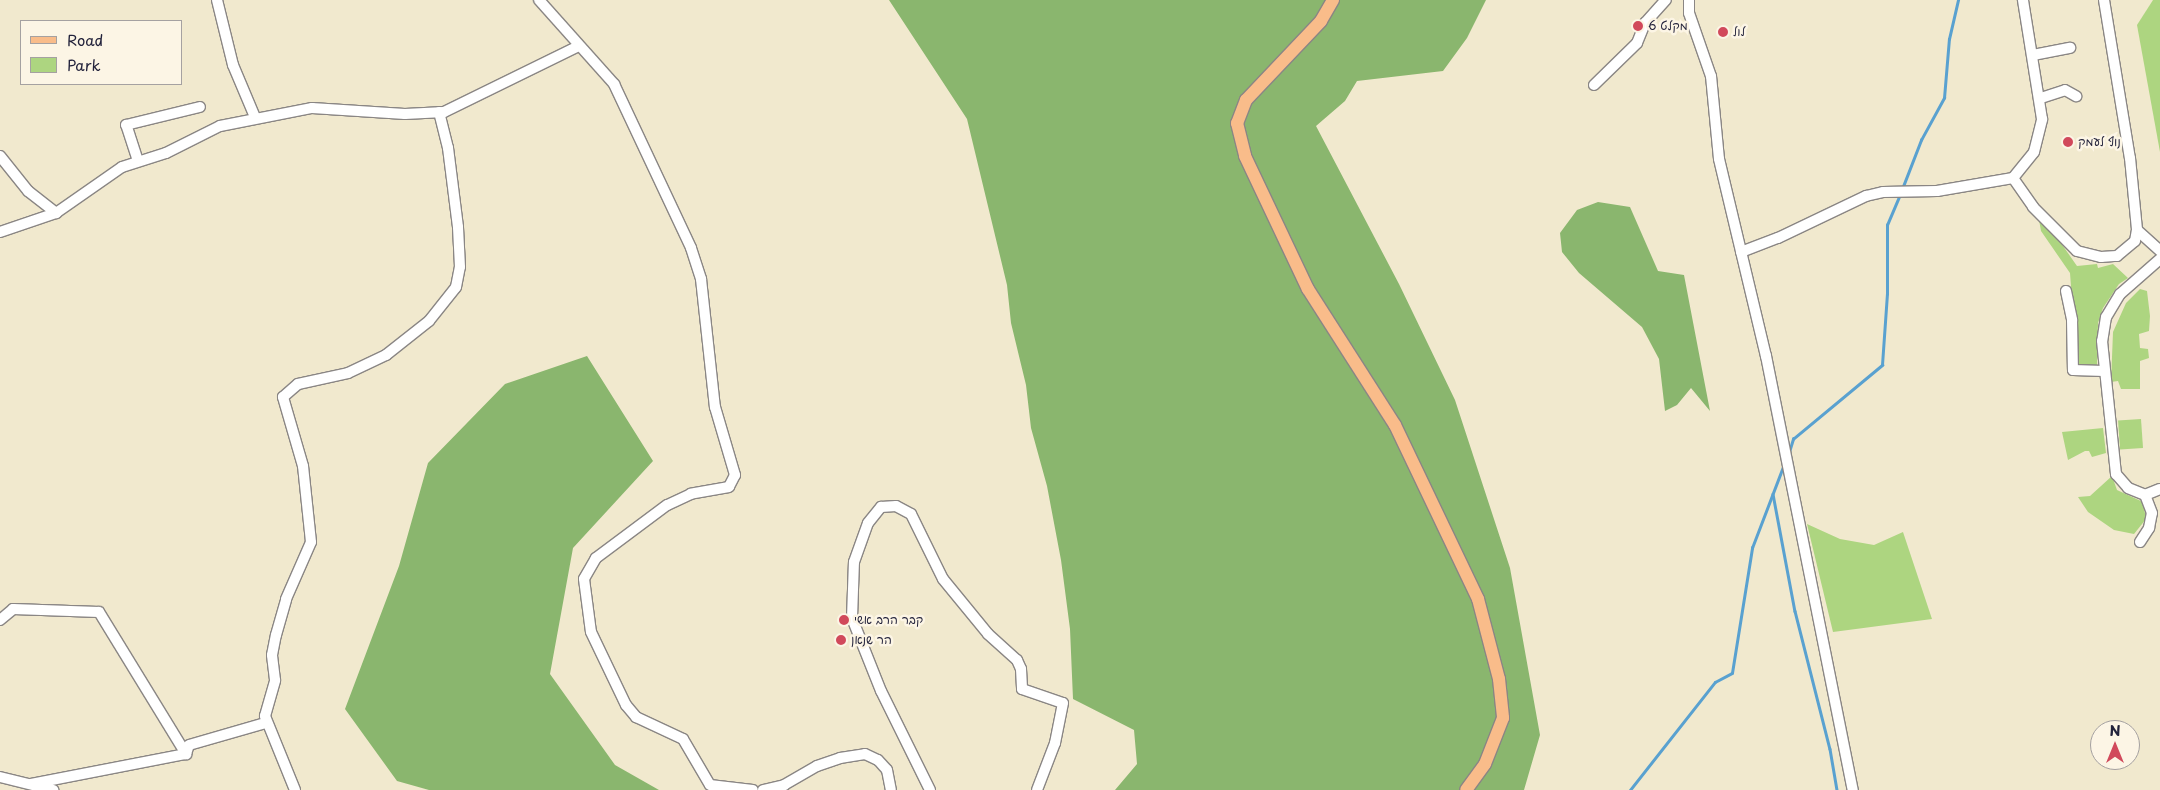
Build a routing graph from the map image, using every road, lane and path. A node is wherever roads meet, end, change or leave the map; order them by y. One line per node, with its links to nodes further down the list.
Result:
1 (217, 0): 16 (street)
2 (538, 0): 8 (street)
3 (1333, 0): 44 (main road)
4 (1666, 0): 11 (street)
5 (1689, 0): 24 (street)
6 (2022, 0): 10 (street)
7 (2104, 0): 21 (street)
8 (579, 46): 15 (street); 36 (street)
9 (2070, 48): 10 (street)
10 (2033, 56): 13 (street)
11 (1594, 85)
12 (2076, 96): 13 (street)
13 (2041, 98): 19 (street)
14 (200, 107): 18 (street)
15 (439, 112): 16 (street); 32 (street)
16 (255, 117): 18 (street)
17 (0, 156): 20 (street)
18 (138, 161): 20 (street)
19 (2014, 178): 21 (street); 24 (street)
20 (56, 214): 22 (street)
21 (2137, 230): 23 (street)
22 (0, 232)
23 (2160, 251)
24 (1741, 252): 45 (street)
25 (2160, 259): 27 (street)
26 (2066, 290): 27 (street)
27 (2104, 372): 29 (street)
28 (2160, 489): 29 (street)
29 (2145, 495): 30 (street)
30 (2140, 542)
31 (0, 620): 33 (street)
32 (266, 723): 33 (street); 38 (street)
33 (186, 754): 35 (street)
34 (0, 777): 35 (street)
35 (31, 784): 37 (street)
36 (707, 788): 39 (street)
37 (53, 790)
38 (295, 790)
39 (753, 790)
40 (763, 790): 41 (street)
41 (891, 790)
42 (930, 790): 43 (street)
43 (1037, 790)
44 (1466, 790)
45 (1853, 790)

